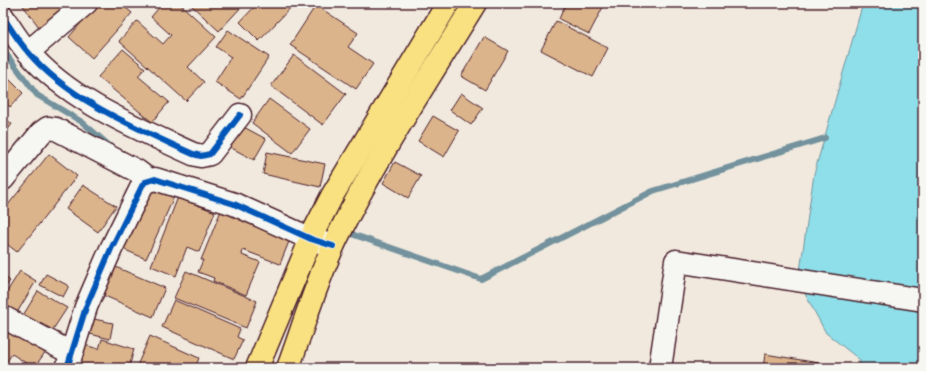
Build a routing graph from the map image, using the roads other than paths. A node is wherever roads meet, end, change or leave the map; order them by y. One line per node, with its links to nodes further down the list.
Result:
1 (86, 3): 5 (street)
2 (448, 3): 9 (highway)
3 (475, 3): 10 (highway)
4 (3, 17): 5 (street)
5 (28, 52): 6 (street)
6 (240, 115)
7 (3, 179): 8 (street)
8 (149, 180): 9 (street); 13 (street)
9 (313, 234): 10 (street); 14 (highway)
10 (335, 243): 15 (highway)
11 (923, 300): 16 (street)
12 (3, 317): 13 (street)
13 (69, 360)
14 (265, 366)
15 (288, 368)
16 (660, 368)

